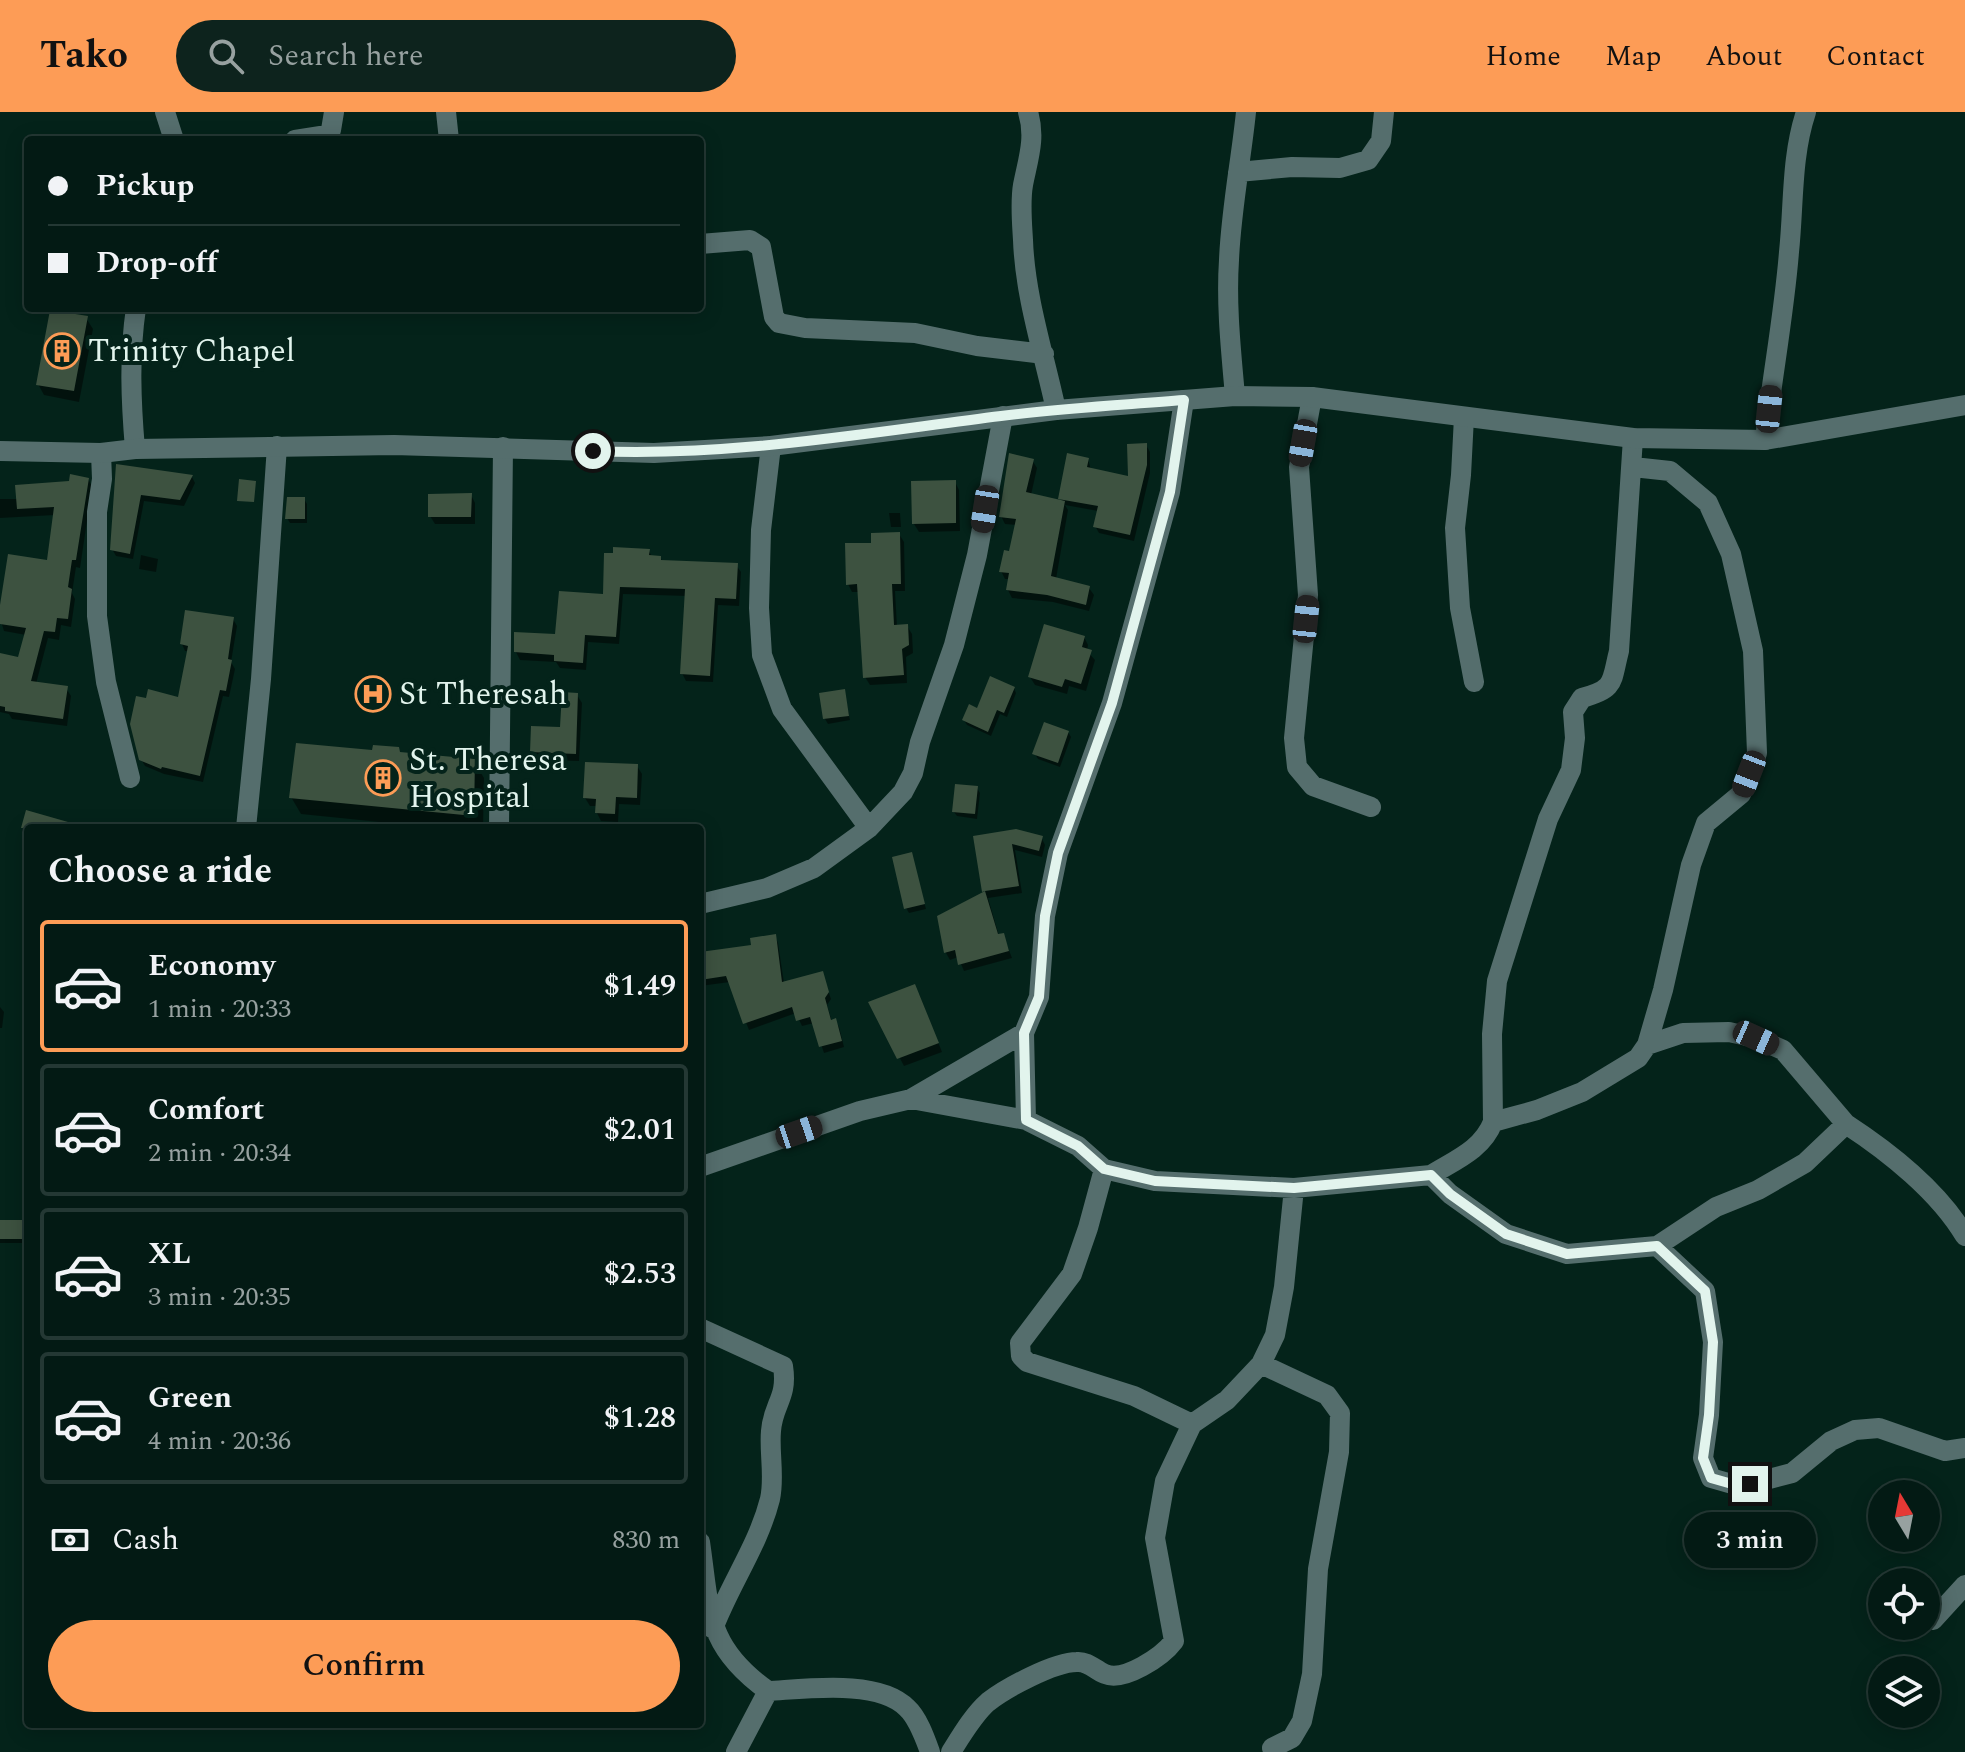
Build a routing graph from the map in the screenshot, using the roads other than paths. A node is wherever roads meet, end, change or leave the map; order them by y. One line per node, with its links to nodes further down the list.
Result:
1 (165, 112): 8 (street)
2 (334, 112): 9 (street)
3 (446, 112): 10 (street)
4 (1028, 112): 14 (street)
5 (1246, 112): 11 (street)
6 (1384, 112): 11 (street)
7 (1806, 112): 23 (street)
8 (173, 136)
9 (321, 136)
10 (449, 136)
11 (1238, 172): 15 (street)
12 (704, 244): 14 (street)
13 (135, 312): 27 (street)
14 (1044, 354): 19 (street)
15 (1235, 396): 16 (street); 17 (street)
16 (1312, 397): 21 (street); 33 (street)
17 (1184, 400): 19 (street); 38 (street)
18 (1965, 405): 23 (street)
19 (1056, 410): 20 (street)
20 (1003, 416): 25 (street); 36 (street)
21 (1464, 417): 22 (street); 31 (street)
22 (1633, 438): 23 (street); 30 (street)
23 (1765, 440)
24 (277, 446): 26 (street); 27 (street); 34 (street)
25 (771, 446): 26 (street); 36 (street)
26 (503, 447): 35 (street)
27 (135, 449): 29 (street)
28 (0, 451): 29 (street)
29 (101, 453): 32 (street)
30 (1633, 467): 39 (street); 42 (street)
31 (1474, 682)
32 (130, 778)
33 (1371, 807)
34 (246, 824)
35 (499, 824)
36 (869, 828): 37 (street)
37 (704, 903)
38 (1024, 1033): 40 (street); 41 (street)
39 (1647, 1045): 42 (street); 43 (street)
40 (911, 1099): 41 (street); 44 (street)
41 (1026, 1120): 45 (street)
42 (1493, 1122): 46 (street)
43 (1846, 1124): 48 (street); 49 (street)
44 (704, 1166)
45 (1104, 1169): 47 (street); 52 (street)
46 (1431, 1175): 47 (street); 49 (street)
47 (1294, 1188): 51 (street)
48 (1965, 1236)
49 (1657, 1246): 53 (street)
50 (704, 1330): 57 (street)
51 (1261, 1364): 52 (street); 59 (street)
52 (1192, 1424): 62 (street)
53 (1965, 1448)
54 (704, 1579): 57 (street)
55 (1965, 1585): 56 (street)
56 (1940, 1612)
57 (713, 1629): 58 (street)
58 (768, 1691): 60 (street); 61 (street)
59 (1272, 1748)
60 (736, 1752)
61 (930, 1752)
62 (951, 1752)

